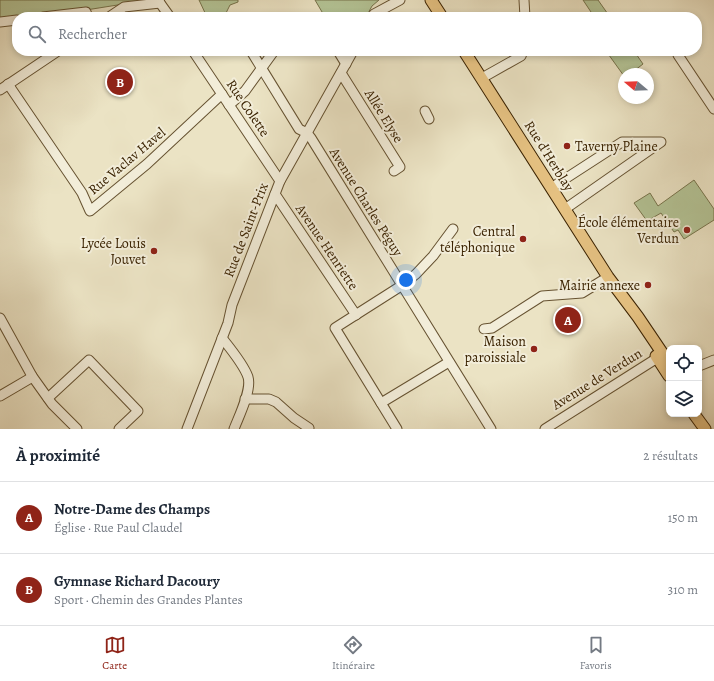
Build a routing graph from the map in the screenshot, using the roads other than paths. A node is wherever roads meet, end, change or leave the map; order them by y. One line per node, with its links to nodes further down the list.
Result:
1 (388, 0): 8 (street)
2 (400, 0): 9 (street)
3 (431, 0): 10 (main road)
4 (524, 0): 11 (street)
5 (160, 1): 6 (street); 7 (street)
6 (116, 12)
7 (167, 12)
8 (376, 12)
9 (380, 12)
10 (439, 12)
11 (525, 12)
12 (12, 21): 13 (street)
13 (0, 22)
14 (50, 56): 27 (street)
15 (196, 56): 29 (street, Rue Colette)
16 (254, 56): 24 (street, Avenue Charles Péguy)
17 (270, 56): 24 (street)
18 (341, 56): 23 (street)
19 (350, 56): 23 (street, Rue de Saint-Prix)
20 (467, 56): 26 (main road, Rue d'Herblay)
21 (521, 56): 26 (street)
22 (679, 56): 31 (street)
23 (346, 64): 25 (street, Rue de Saint-Prix)
24 (262, 69): 30 (street); 32 (street, Avenue Charles Péguy)
25 (341, 73): 32 (street, Rue de Saint-Prix); 33 (street, Allée Elyse)
26 (482, 78): 35 (main road, Rue d'Herblay)
27 (8, 84): 28 (street); 29 (street, Rue Vaclav Havel)
28 (0, 90)
29 (222, 94): 30 (street, Rue Colette)
30 (229, 105): 34 (street, Rue Colette)
31 (714, 109)
32 (307, 133): 34 (street, Rue de Saint-Prix); 40 (street, Avenue Charles Péguy)
33 (394, 171)
34 (280, 181): 36 (street, Rue de Saint-Prix)
35 (551, 188): 37 (main road, Rue d'Herblay); 37 (street)
36 (275, 194): 41 (street, Avenue Henriette); 44 (street, Rue de Saint-Prix)
37 (565, 210): 39 (main road, Rue d'Herblay)
38 (453, 229): 40 (street)
39 (608, 277): 43 (street); 45 (main road, Rue d'Herblay)
40 (401, 286): 41 (street); 47 (street, Avenue Charles Péguy)
41 (356, 315): 53 (street)
42 (0, 318): 49 (street)
43 (484, 329)
44 (222, 338): 52 (street); 59 (street, Rue de Saint-Prix)
45 (663, 358): 63 (street, Avenue de Verdun)
46 (714, 360): 48 (street)
47 (449, 362): 53 (street); 62 (street, Avenue Charles Péguy)
48 (702, 365)
49 (32, 376): 50 (street); 51 (street)
50 (0, 396)
51 (48, 398): 57 (street); 58 (street)
52 (245, 399): 56 (street); 60 (street)
53 (381, 403): 61 (street)
54 (696, 417): 64 (main road)
55 (700, 417): 64 (main road)
56 (309, 428)
57 (77, 429)
58 (119, 429)
59 (188, 429)
60 (234, 429)
61 (397, 429)
62 (490, 429)
63 (545, 429)
64 (706, 429)

